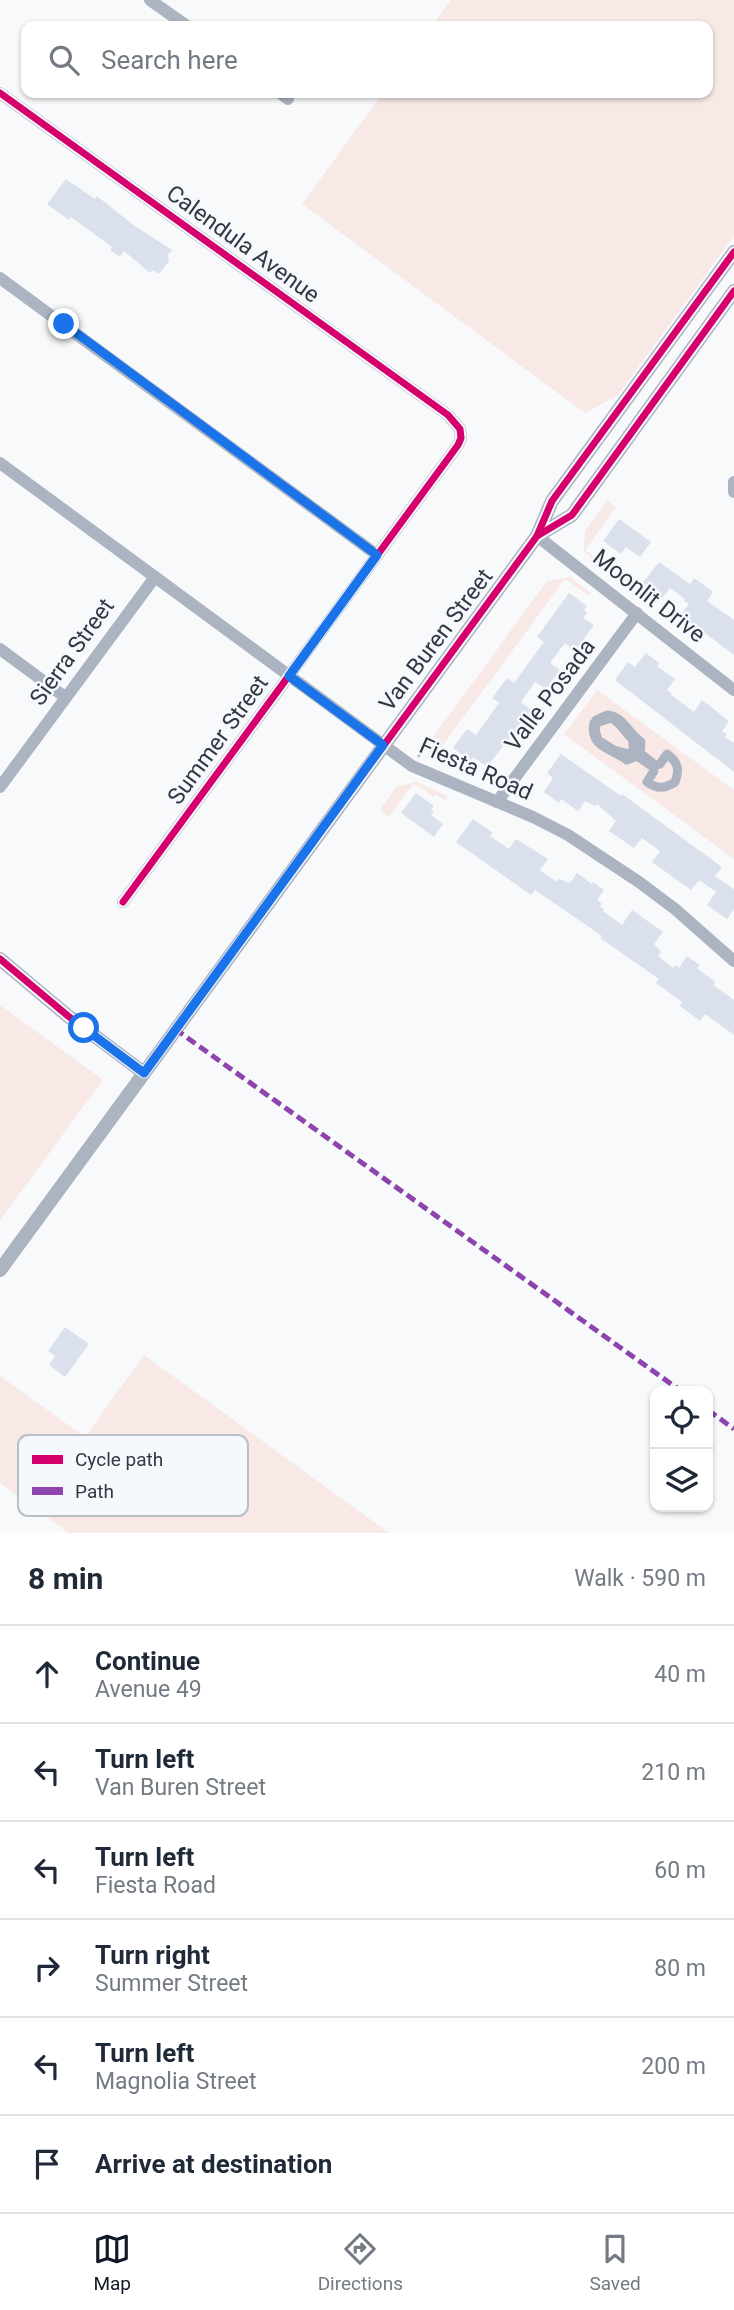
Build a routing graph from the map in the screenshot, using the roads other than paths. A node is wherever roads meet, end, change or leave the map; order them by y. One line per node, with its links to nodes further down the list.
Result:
1 (150, 0): 2 (street)
2 (180, 21)
3 (2, 98): 7 (street, Calendula Avenue)
4 (734, 252): 9 (street, Van Buren Street)
5 (0, 278): 10 (street)
6 (734, 291): 9 (street, Van Buren Street)
7 (460, 429): 10 (street, Summer Street)
8 (0, 463): 11 (street, Fiesta Road)
9 (537, 536): 12 (street, Moonlit Drive); 18 (street, Van Buren Street)
10 (377, 555): 14 (street, Summer Street)
11 (155, 577): 14 (street, Fiesta Road); 16 (street, Sierra Street)
12 (637, 613): 15 (street, Moonlit Drive); 20 (street, Valle Posada)
13 (0, 649): 16 (street)
14 (289, 676): 18 (street, Fiesta Road); 21 (street, Summer Street)
15 (734, 690)
16 (65, 697): 19 (street, Sierra Street)
17 (630, 737): 17 (street)
18 (383, 745): 20 (street, Fiesta Road); 24 (street, Van Buren Street)
19 (0, 787)
20 (497, 802): 23 (street, Fiesta Road)
21 (122, 902)
22 (0, 959): 24 (street)
23 (734, 961)
24 (144, 1073): 25 (street, Van Buren Street)
25 (0, 1270)

